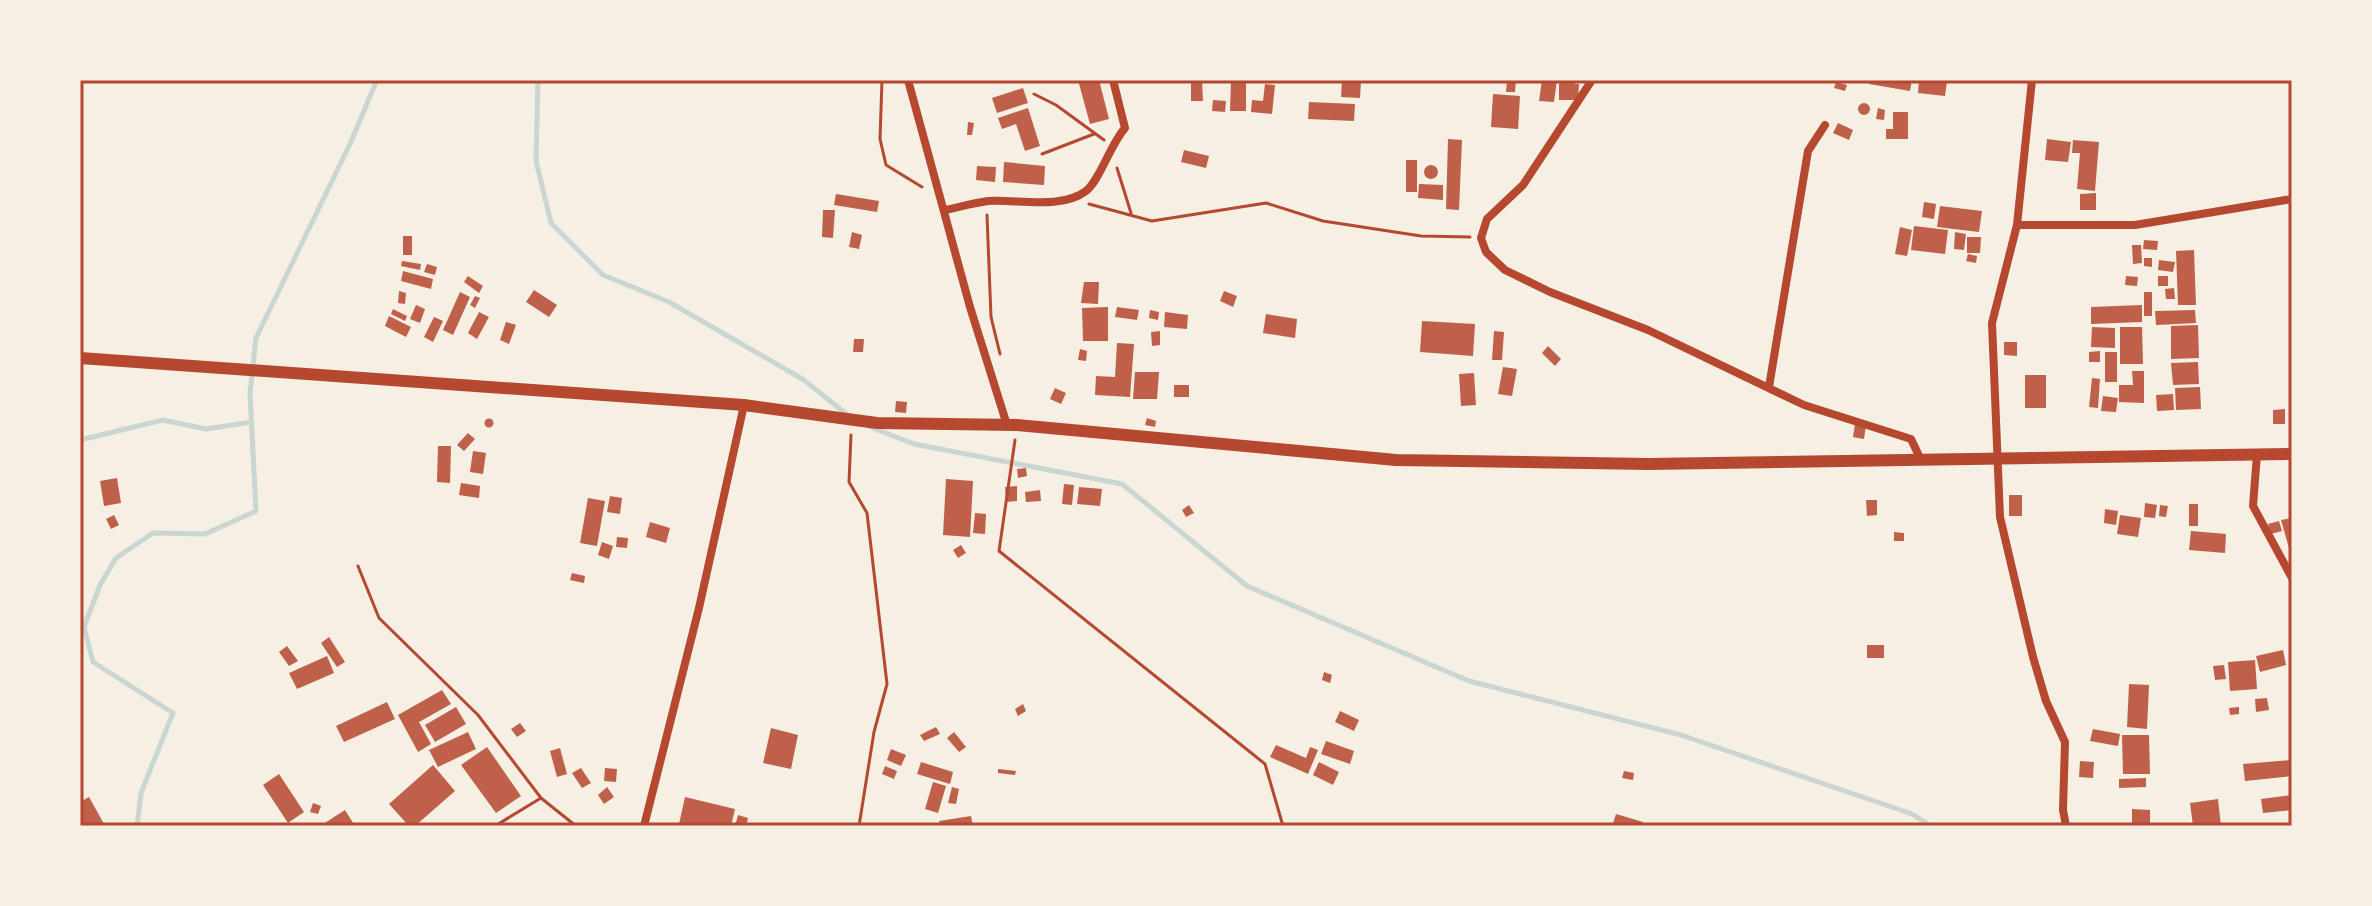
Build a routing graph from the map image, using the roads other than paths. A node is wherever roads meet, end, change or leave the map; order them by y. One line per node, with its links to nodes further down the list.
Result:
1 (908, 80): 7 (street)
2 (1113, 80): 7 (street)
3 (1592, 80): 10 (street)
4 (2032, 80): 8 (street)
5 (1825, 125): 10 (street)
6 (2292, 199): 8 (street)
7 (945, 210): 12 (street)
8 (2017, 225): 15 (street)
9 (80, 358): 11 (main road)
10 (1769, 387): 16 (street)
11 (744, 405): 12 (main road); 18 (street)
12 (1012, 425): 16 (main road)
13 (2257, 454): 14 (main road); 15 (main road); 17 (street)
14 (2292, 454)
15 (1998, 457): 16 (main road); 19 (street)
16 (1920, 458)
17 (2292, 578)
18 (644, 826)
19 (2066, 826)

